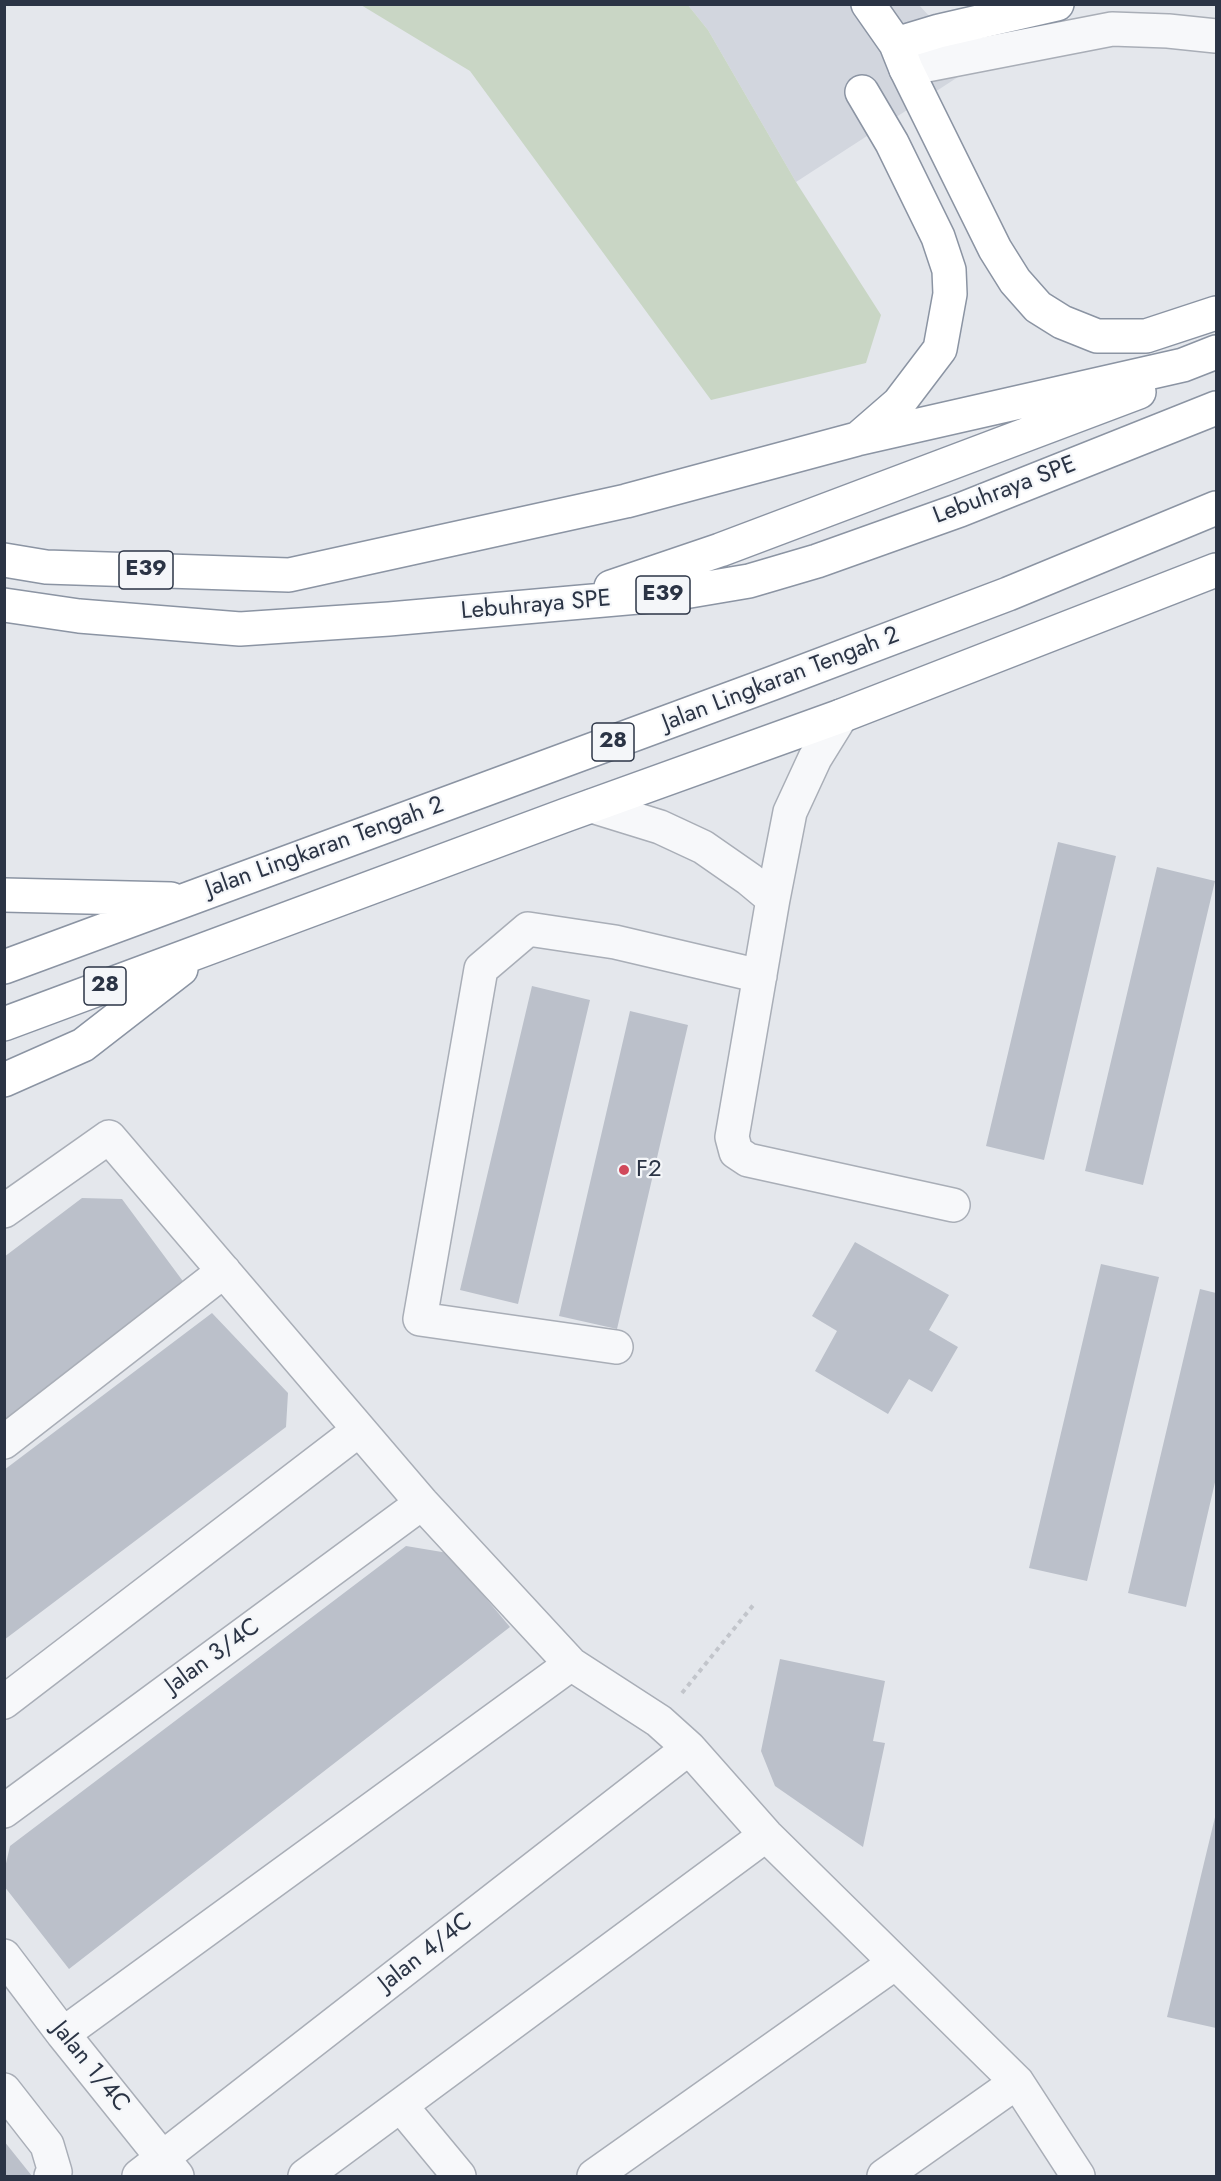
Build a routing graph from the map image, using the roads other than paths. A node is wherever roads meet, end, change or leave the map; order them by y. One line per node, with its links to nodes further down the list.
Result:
1 (868, 4): 4 (highway)
2 (1057, 4): 4 (highway)
3 (1216, 36): 4 (street)
4 (901, 57): 6 (highway)
5 (862, 92): 10 (highway)
6 (1216, 313)
7 (1216, 352): 10 (highway, E39)
8 (1216, 362): 15 (highway)
9 (1216, 408): 15 (highway, Lebuhraya SPE / E39)
10 (857, 440): 12 (highway, E39)
11 (1216, 508): 19 (highway, Jalan Lingkaran Tengah 2 / 28)
12 (4, 560)
13 (1216, 570): 16 (highway, 28)
14 (4, 605): 15 (highway, Lebuhraya SPE / E39)
15 (556, 605)
16 (841, 716): 17 (highway, 28); 20 (street)
17 (592, 806): 20 (street); 21 (highway, 28)
18 (4, 895): 19 (highway)
19 (187, 899): 22 (highway, Jalan Lingkaran Tengah 2 / 28)
20 (773, 899): 23 (street)
21 (206, 949): 24 (highway, 28); 25 (highway)
22 (5, 967)
23 (760, 976): 26 (street); 29 (street)
24 (4, 1024)
25 (4, 1080)
26 (952, 1205)
27 (4, 1211): 28 (street)
28 (224, 1271): 30 (street); 31 (street)
29 (616, 1347)
30 (359, 1430): 32 (street); 34 (street)
31 (4, 1442)
32 (422, 1503): 33 (street); 36 (street, Jalan 3/4C)
33 (571, 1664): 35 (street); 40 (street)
34 (4, 1702)
35 (689, 1748): 37 (street); 44 (street, Jalan 4/4C)
36 (4, 1811)
37 (766, 1835): 39 (street); 43 (street)
38 (4, 1956): 40 (street, Jalan 1/4C)
39 (895, 1963): 41 (street); 48 (street)
40 (63, 2034): 44 (street, Jalan 1/4C)
41 (1017, 2082): 49 (street); 50 (street)
42 (4, 2090): 45 (street)
43 (401, 2106): 46 (street); 47 (street)
44 (160, 2171)
45 (51, 2176)
46 (305, 2176)
47 (459, 2176)
48 (594, 2176)
49 (884, 2176)
50 (1078, 2176)

